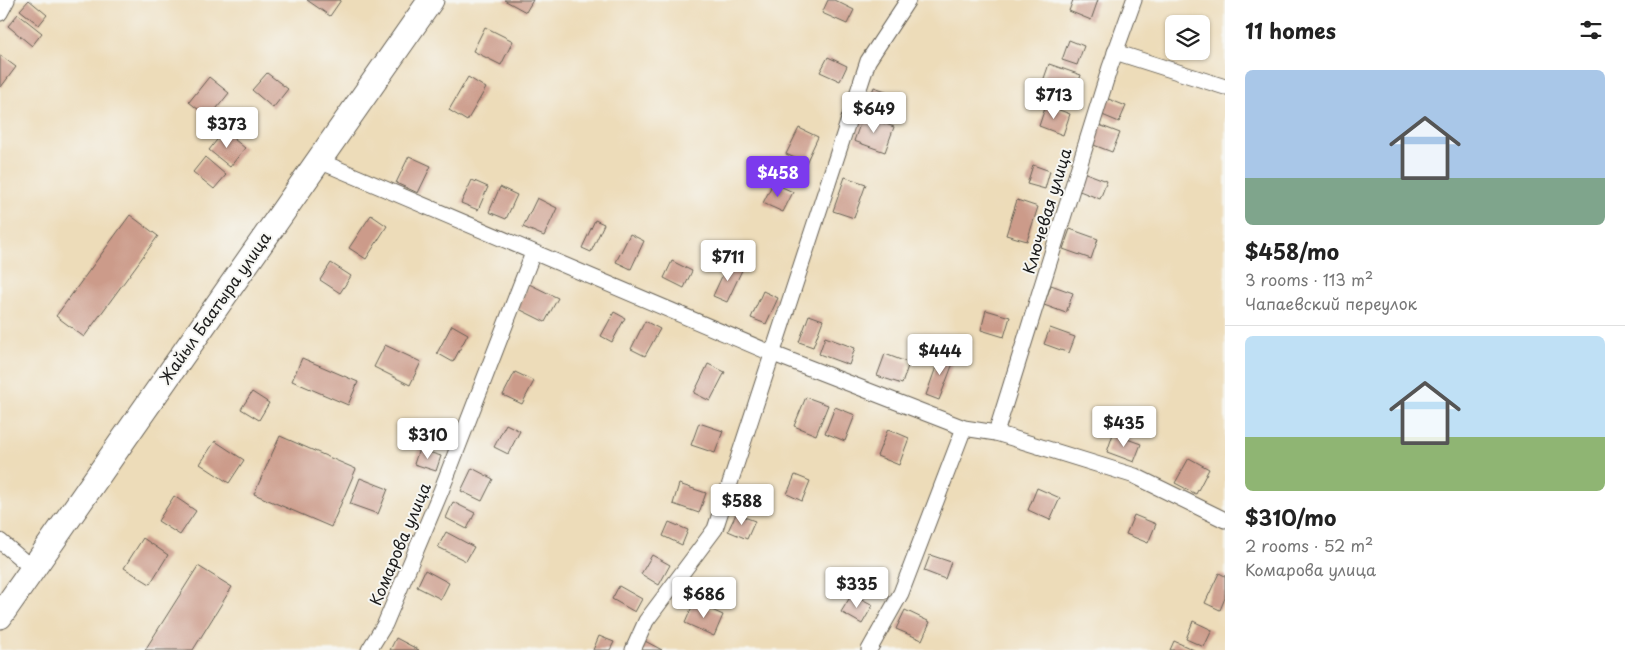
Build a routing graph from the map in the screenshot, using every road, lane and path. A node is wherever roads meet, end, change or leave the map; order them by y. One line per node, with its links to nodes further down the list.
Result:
1 (7, 0): 5 (street)
2 (431, 0): 8 (highway, Жайыл Баатыра улица)
3 (908, 0): 10 (street)
4 (1134, 0): 6 (street, Ключевая улица)
5 (0, 14)
6 (1115, 52): 7 (street); 12 (street, Ключевая улица)
7 (1225, 87)
8 (317, 160): 9 (street); 15 (highway, Жайыл Баатыра улица)
9 (533, 253): 10 (street); 17 (street, Комарова улица)
10 (771, 353): 11 (street); 18 (street)
11 (964, 428): 12 (street); 19 (street)
12 (996, 433): 13 (street)
13 (1225, 520)
14 (0, 541): 15 (street)
15 (33, 569): 16 (highway, Жайыл Баатыра улица)
16 (0, 616)
17 (368, 650)
18 (633, 650)
19 (869, 650)

